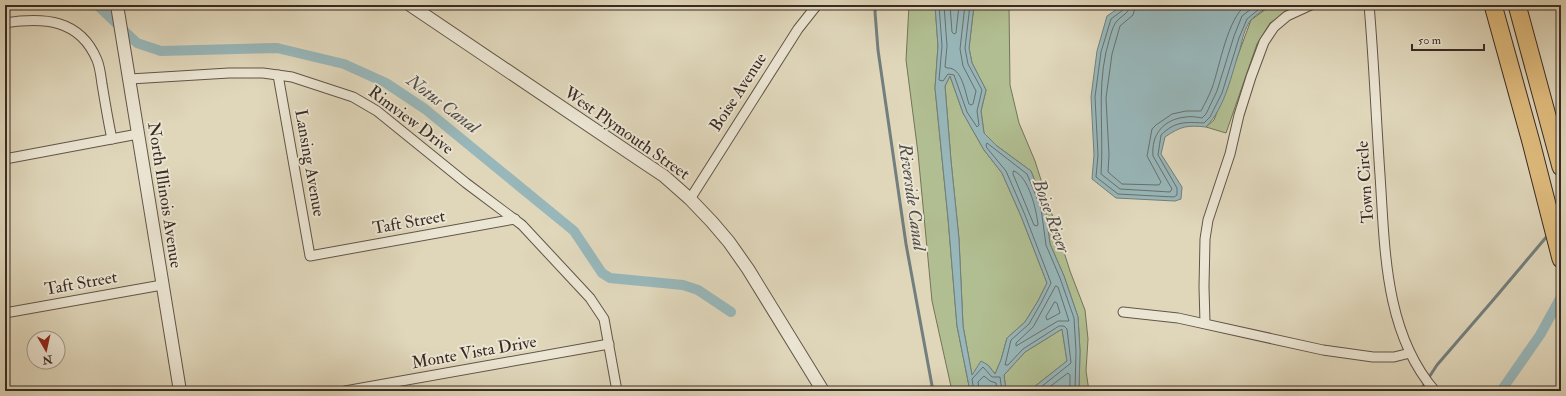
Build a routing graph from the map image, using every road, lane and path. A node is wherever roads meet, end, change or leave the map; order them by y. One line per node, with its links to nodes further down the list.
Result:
1 (117, 5): 10 (street, North Illinois Avenue)
2 (410, 5): 15 (street, West Plymouth Street)
3 (816, 5): 15 (street, Boise Avenue)
4 (1311, 5): 22 (street)
5 (1369, 5): 24 (street, Town Circle)
6 (1491, 5): 18 (highway)
7 (1517, 5): 14 (highway)
8 (5, 23): 12 (street)
9 (278, 75): 10 (street, Rimview Drive); 16 (street, Rimview Drive); 17 (street, Lansing Avenue)
10 (130, 79): 11 (street, North Illinois Avenue)
11 (138, 134): 12 (street); 19 (street, North Illinois Avenue)
12 (112, 139): 13 (street)
13 (5, 159)
14 (1561, 167)
15 (690, 199): 29 (street, West Plymouth Street)
16 (515, 219): 17 (street, Taft Street); 23 (street, Rimview Drive)
17 (310, 256)
18 (1561, 259)
19 (162, 285): 21 (street, Taft Street); 26 (street, North Illinois Avenue)
20 (1123, 312): 22 (street)
21 (5, 313)
22 (1205, 323): 24 (street)
23 (609, 344): 27 (street, Monte Vista Drive); 28 (street, Rimview Drive)
24 (1410, 353): 25 (street, Town Circle)
25 (1433, 389)
26 (180, 391)
27 (345, 391)
28 (617, 391)
29 (823, 391)

